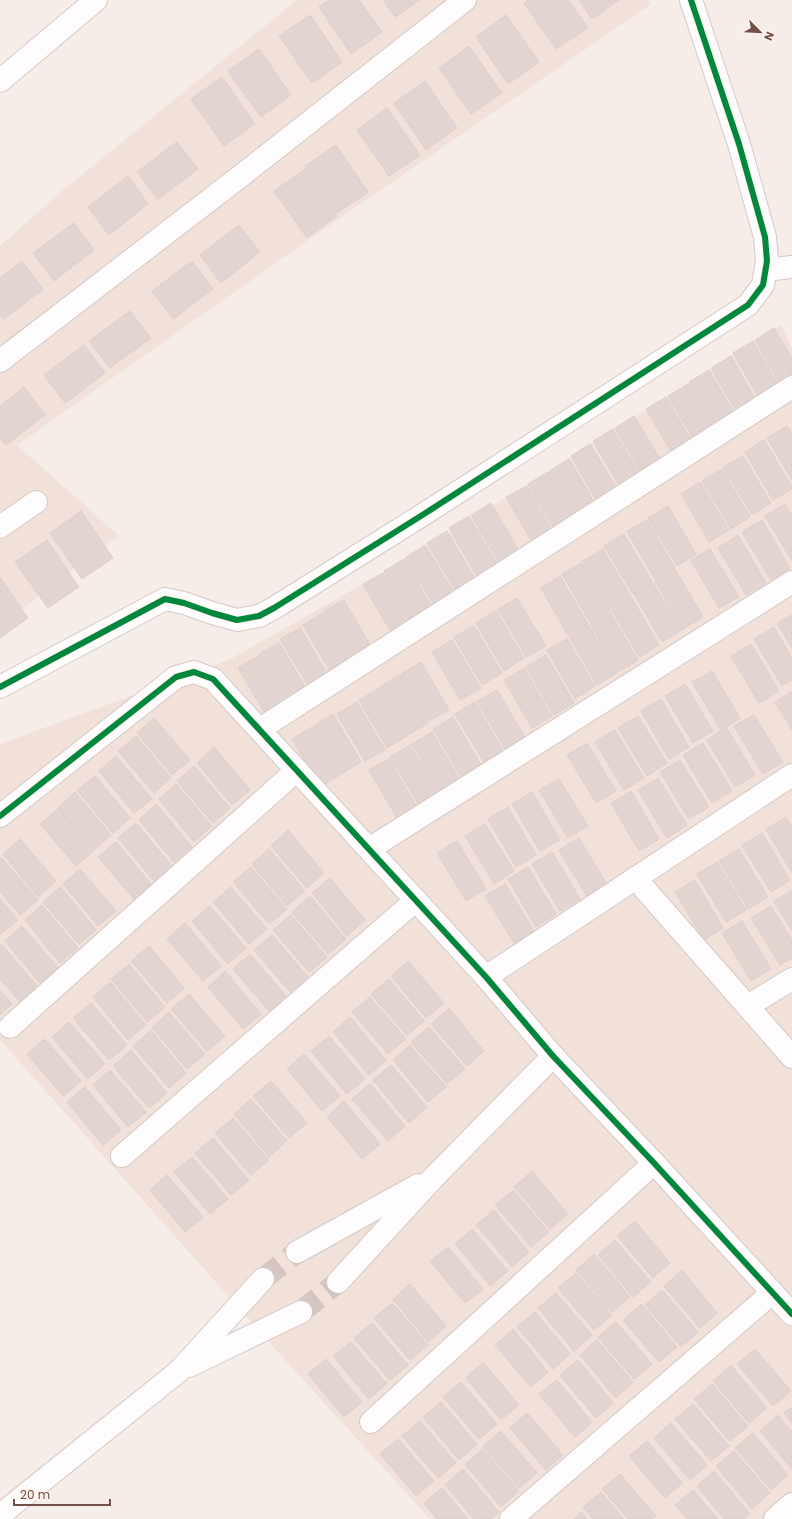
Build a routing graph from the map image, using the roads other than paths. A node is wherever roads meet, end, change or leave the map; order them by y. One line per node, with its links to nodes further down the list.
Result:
1 (96, 0): 4 (street)
2 (465, 0): 7 (street)
3 (691, 0): 6 (street)
4 (0, 81)
5 (792, 267): 6 (street)
6 (766, 270): 12 (street)
7 (0, 361)
8 (792, 387): 13 (street)
9 (36, 502): 10 (street)
10 (0, 527)
11 (792, 582): 17 (street)
12 (0, 687)
13 (260, 729): 14 (street); 16 (street)
14 (297, 770): 17 (street); 23 (street)
15 (792, 775): 18 (street)
16 (3, 812)
17 (369, 849): 19 (street)
18 (635, 878): 20 (street); 22 (street)
19 (416, 900): 20 (street); 26 (street)
20 (486, 976): 24 (street)
21 (792, 979): 22 (street)
22 (748, 1006): 25 (street)
23 (10, 1027)
24 (553, 1056): 27 (street); 28 (street)
25 (792, 1057)
26 (122, 1156)
27 (654, 1163): 32 (street); 36 (street)
28 (435, 1176): 29 (street); 31 (street)
29 (297, 1252)
30 (264, 1279): 35 (street)
31 (338, 1282)
32 (772, 1293): 34 (street); 39 (street)
33 (301, 1312): 35 (street)
34 (792, 1314)
35 (179, 1371): 38 (street)
36 (371, 1422)
37 (792, 1504): 40 (street)
38 (0, 1515)
39 (511, 1519)
40 (775, 1519)

